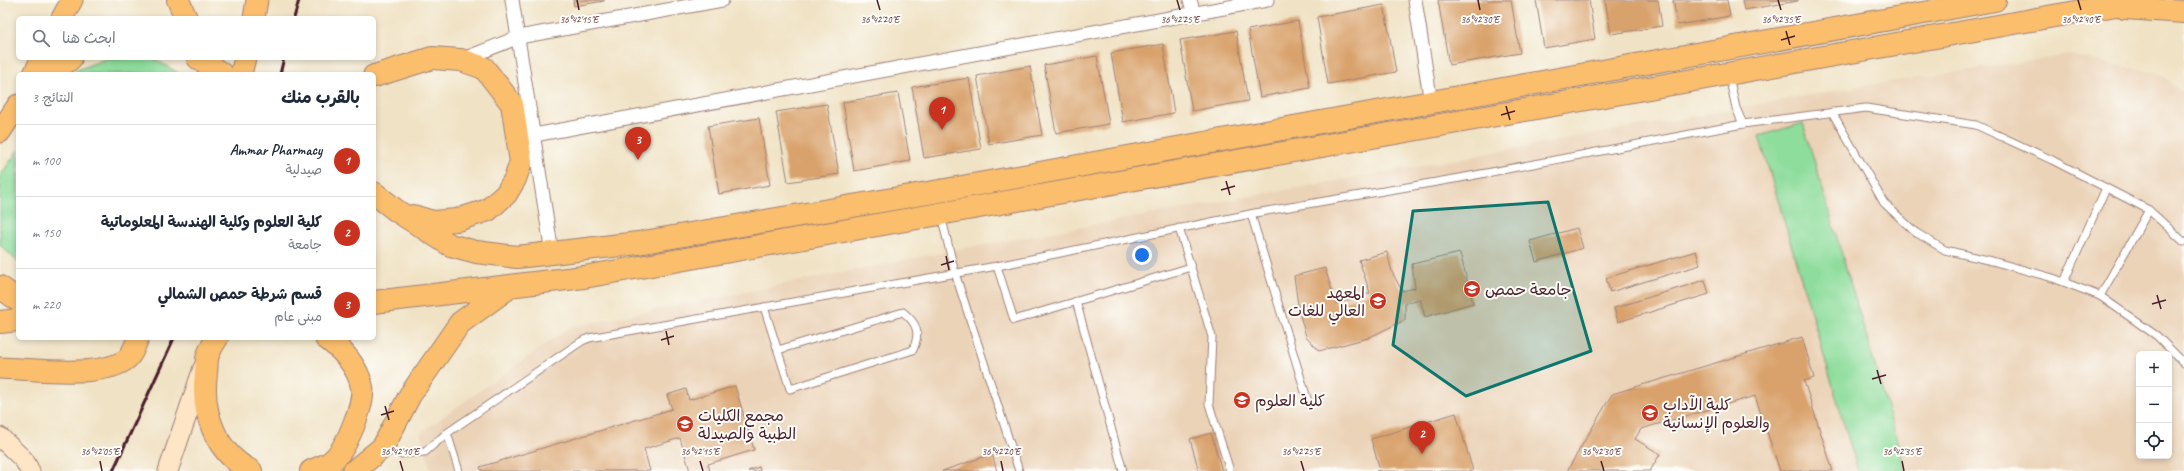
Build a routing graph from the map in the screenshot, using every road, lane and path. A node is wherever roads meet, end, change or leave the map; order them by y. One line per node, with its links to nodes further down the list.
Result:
1 (72, 0): 14 (main road)
2 (178, 0): 15 (highway)
3 (257, 0): 16 (main road)
4 (512, 0): 17 (street)
5 (722, 0): 17 (street)
6 (1190, 0): 13 (street)
7 (1267, 0): 13 (street)
8 (1415, 0): 27 (street)
9 (1995, 0): 27 (highway)
10 (2144, 0): 11 (highway)
11 (2105, 7): 12 (highway); 25 (highway)
12 (2184, 12)
13 (1194, 14): 32 (street)
14 (63, 16)
15 (185, 16)
16 (254, 16)
17 (519, 37): 21 (street); 32 (street)
18 (41, 60): 22 (main road)
19 (69, 60): 23 (highway)
20 (244, 60): 24 (main road)
21 (461, 60): 26 (highway); 32 (highway)
22 (35, 72)
23 (54, 72)
24 (242, 72)
25 (1729, 74): 30 (lane); 37 (highway)
26 (376, 75)
27 (1431, 103): 41 (highway)
28 (16, 109): 31 (main road)
29 (1832, 112): 30 (lane); 33 (lane); 45 (lane)
30 (1742, 124): 38 (lane)
31 (0, 132)
32 (525, 135): 36 (highway); 41 (street)
33 (2106, 188): 35 (lane); 45 (lane)
34 (376, 195): 36 (highway)
35 (2149, 210): 40 (lane); 48 (lane)
36 (397, 211): 41 (highway)
37 (940, 213): 44 (lane); 46 (highway)
38 (1251, 214): 39 (lane); 61 (lane)
39 (1179, 228): 42 (lane); 43 (lane)
40 (2184, 242)
41 (552, 253)
42 (997, 266): 44 (lane); 50 (lane)
43 (1191, 267): 50 (lane); 73 (lane)
44 (955, 273): 52 (lane); 71 (lane)
45 (2064, 282): 48 (lane)
46 (513, 285): 51 (highway); 64 (highway)
47 (0, 287): 49 (highway)
48 (2100, 296): 59 (lane)
49 (16, 299)
50 (1076, 301): 72 (lane)
51 (376, 302)
52 (764, 307): 58 (lane); 62 (lane)
53 (16, 320): 54 (highway)
54 (0, 322)
55 (137, 340): 60 (main road)
56 (329, 340): 68 (highway)
57 (212, 346): 66 (main road); 67 (highway)
58 (778, 350): 58 (lane)
59 (2184, 363)
60 (0, 368)
61 (1308, 405)
62 (447, 433): 64 (lane); 70 (lane)
63 (0, 437): 65 (main road)
64 (383, 447): 69 (highway)
65 (30, 471)
66 (168, 471)
67 (251, 471)
68 (311, 471)
69 (354, 471)
70 (459, 471)
71 (1019, 471)
72 (1123, 471)
73 (1230, 471)

